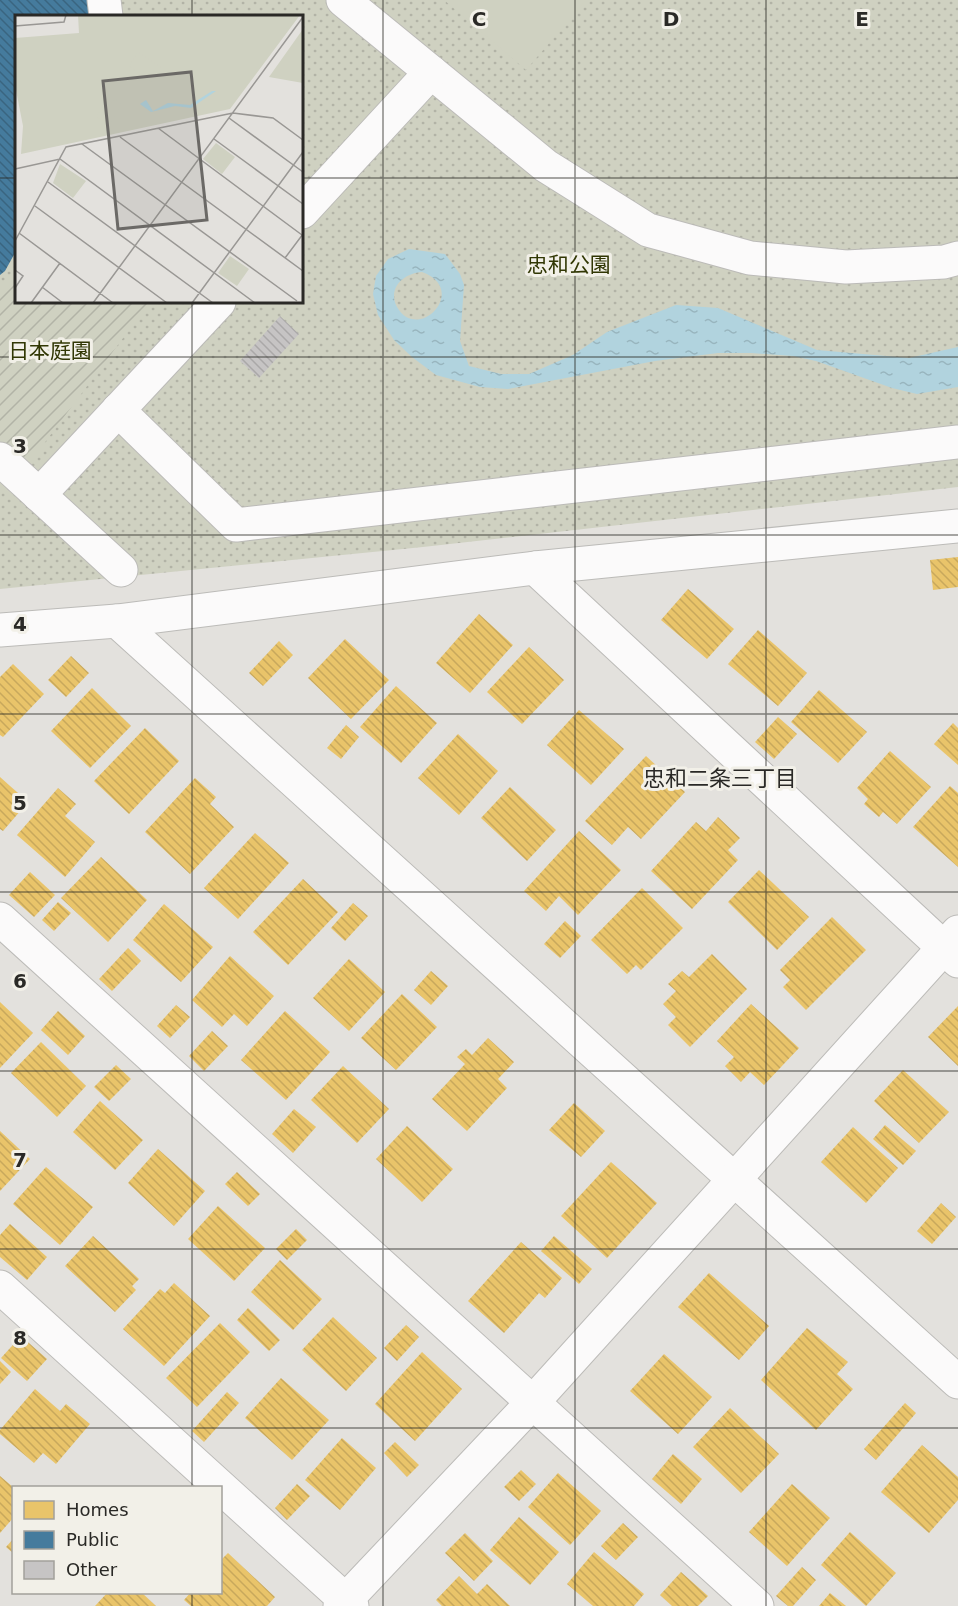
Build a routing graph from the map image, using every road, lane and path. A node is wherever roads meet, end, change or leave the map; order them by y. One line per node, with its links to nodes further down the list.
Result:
1 (104, 0): 4 (street)
2 (343, 0): 3 (street)
3 (376, 10): 5 (street)
4 (106, 15)
5 (431, 72): 6 (street); 7 (street)
6 (303, 211)
7 (958, 258)
8 (207, 306): 9 (street)
9 (118, 410): 10 (street); 12 (street)
10 (958, 442)
11 (0, 459): 12 (street)
12 (39, 495): 15 (street)
13 (958, 526): 14 (street)
14 (536, 568): 16 (street); 19 (street)
15 (121, 570)
16 (117, 621): 17 (street); 20 (street)
17 (0, 630)
18 (0, 919): 23 (street)
19 (953, 947): 20 (street)
20 (735, 1179): 22 (street); 23 (street)
21 (0, 1287): 24 (street)
22 (958, 1382)
23 (533, 1402): 26 (street); 27 (street)
24 (217, 1486)
25 (222, 1490): 26 (street)
26 (346, 1604)
27 (757, 1606)

